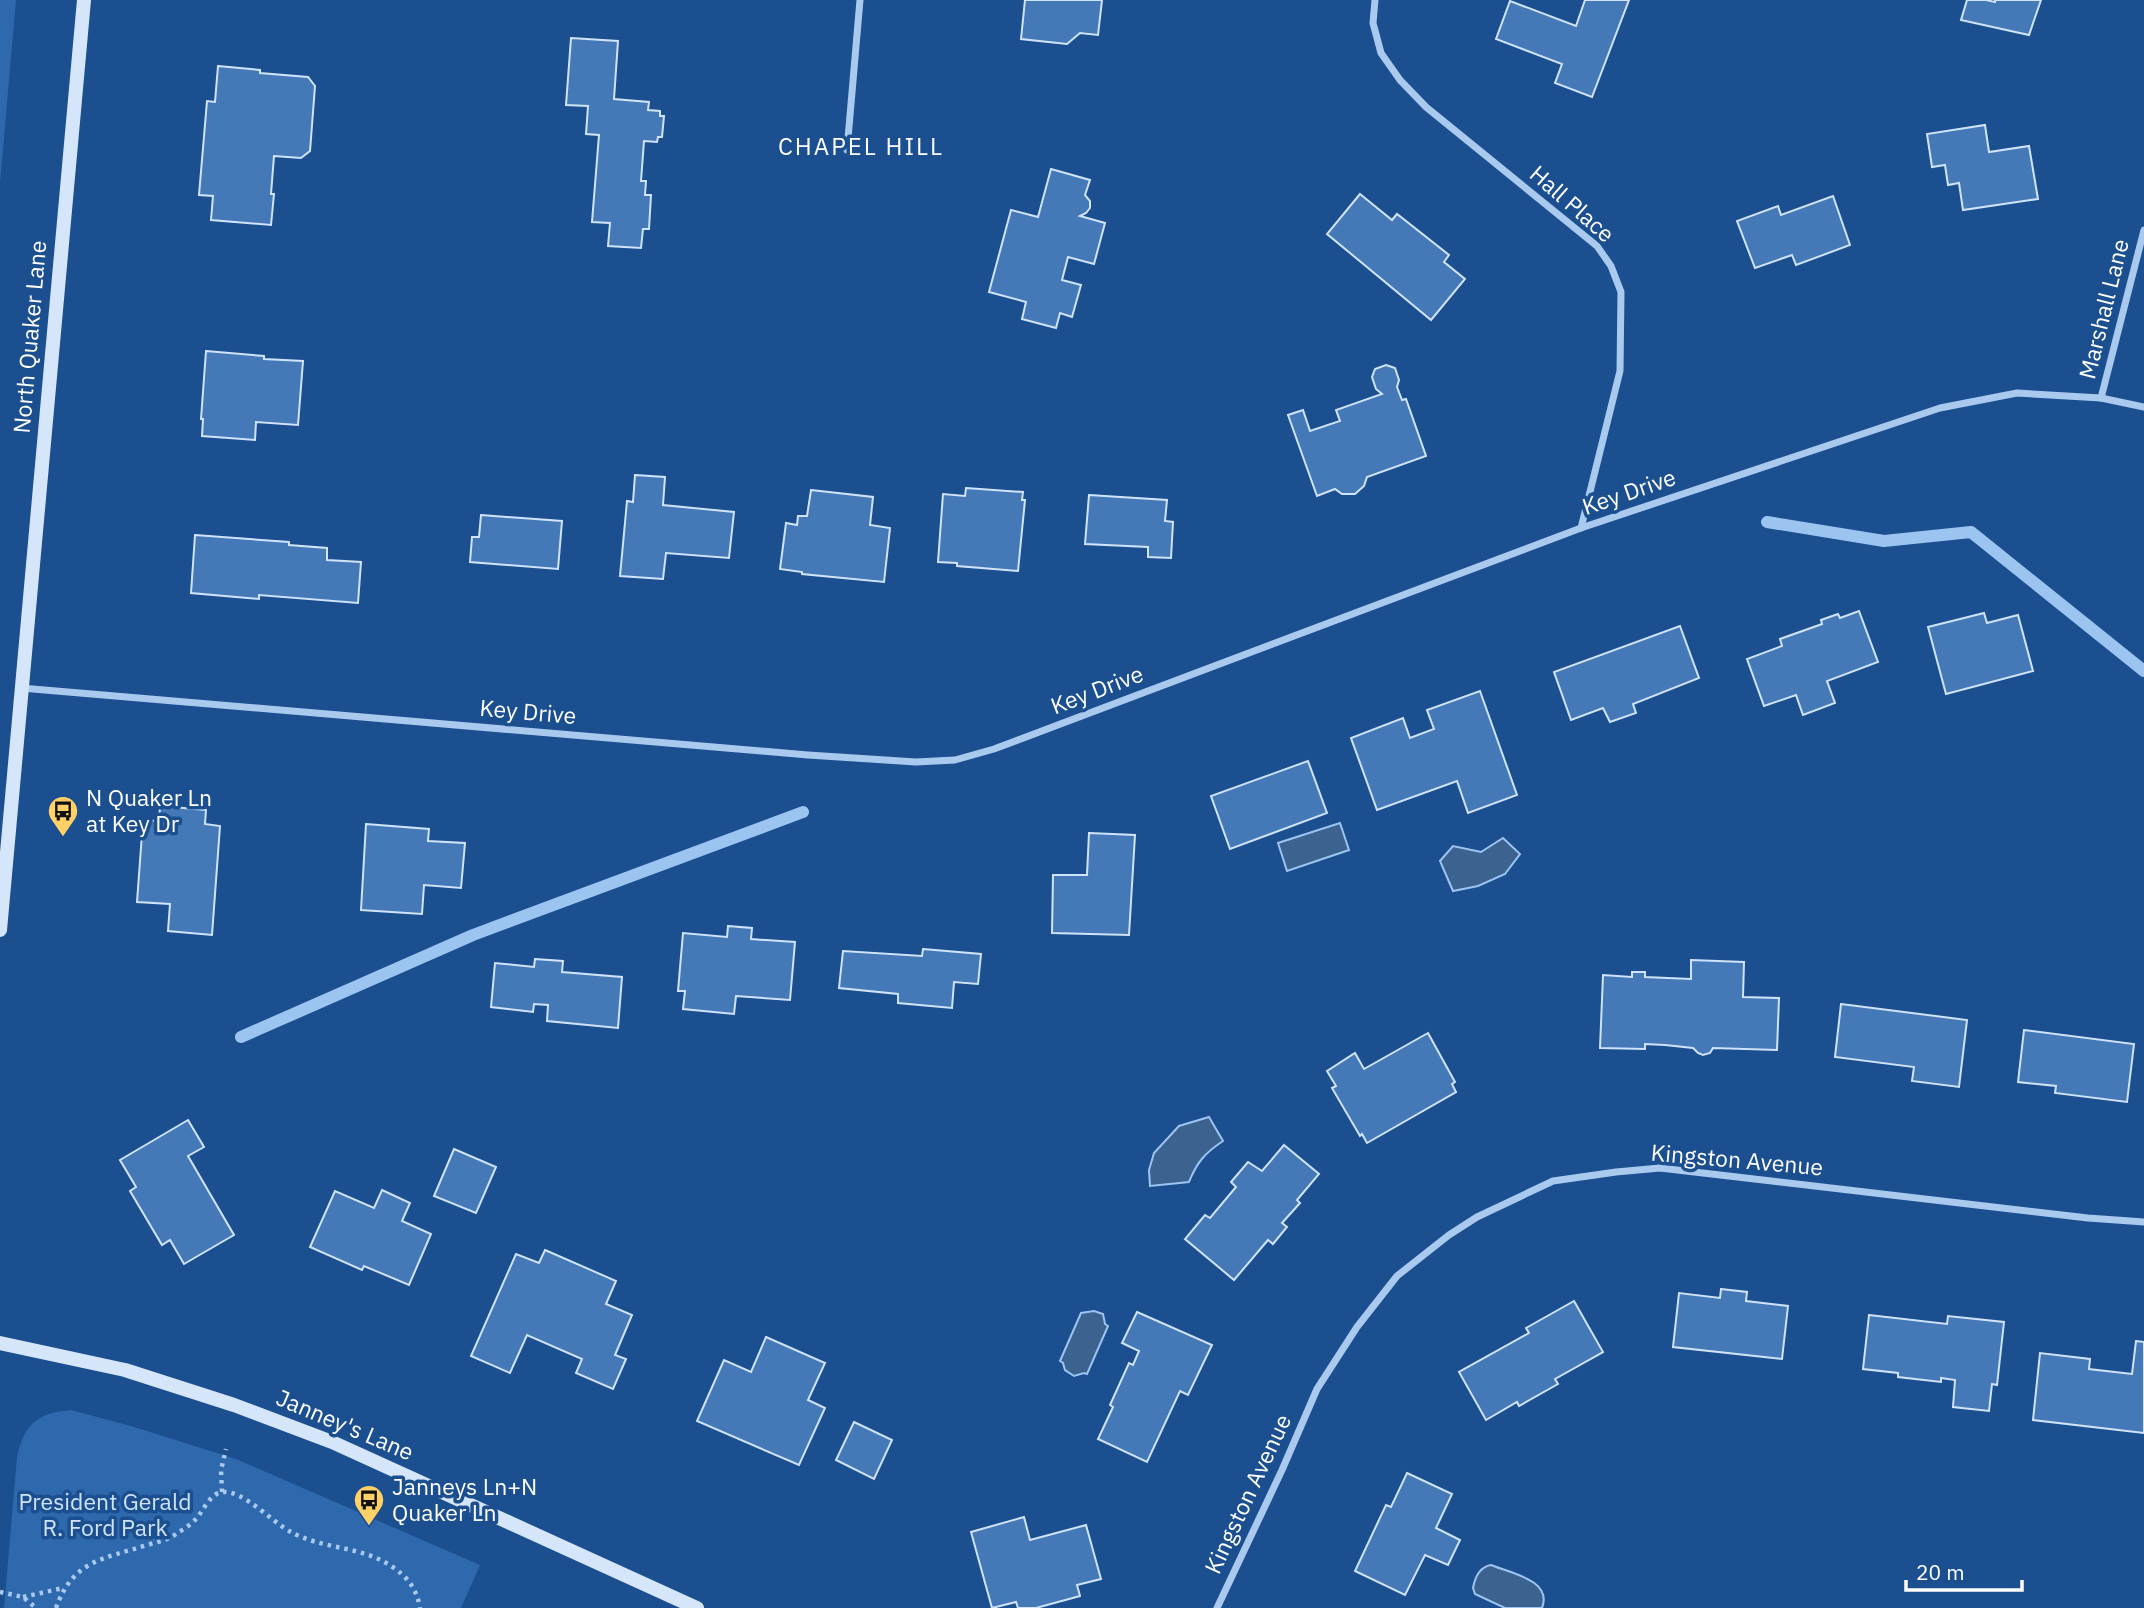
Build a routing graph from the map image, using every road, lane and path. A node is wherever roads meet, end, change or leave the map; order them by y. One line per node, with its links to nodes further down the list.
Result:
1 (84, 0): 9 (main road, North Quaker Lane)
2 (860, 0): 4 (street)
3 (1375, 0): 8 (street, Hall Place)
4 (847, 150)
5 (2144, 230): 6 (street, Marshall Lane)
6 (2101, 398): 7 (street, Key Drive); 8 (street, Key Drive)
7 (2144, 407)
8 (1581, 528): 9 (street, Key Drive)
9 (21, 688): 10 (main road, North Quaker Lane)
10 (0, 930)
11 (2144, 1222): 22 (street, Kingston Avenue)
12 (0, 1343): 21 (main road, Janney's Lane)
13 (226, 1449): 14 (path)
14 (222, 1492): 15 (path); 20 (path)
15 (64, 1588): 17 (path); 19 (path)
16 (0, 1592): 17 (path)
17 (23, 1597): 18 (path)
18 (36, 1608)
19 (56, 1608)
20 (420, 1608)
21 (696, 1608)
22 (1217, 1608)

